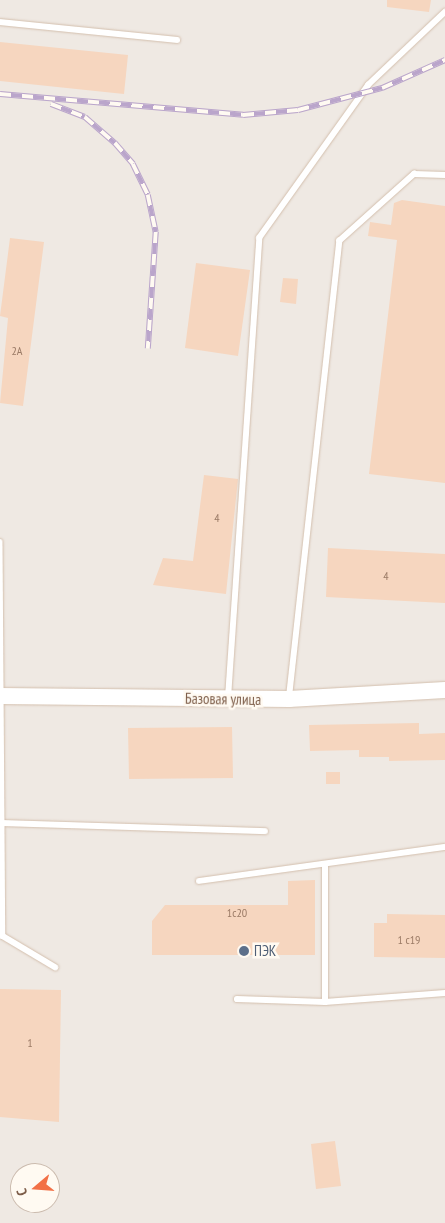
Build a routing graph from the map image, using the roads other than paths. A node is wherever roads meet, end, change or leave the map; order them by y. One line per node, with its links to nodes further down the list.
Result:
1 (445, 12): 8 (lane)
2 (0, 22): 3 (lane)
3 (177, 40)
4 (445, 175): 9 (lane)
5 (0, 542): 7 (lane)
6 (445, 690): 9 (street, Базовая улица)
7 (2, 696): 8 (street, Базовая улица); 10 (lane)
8 (228, 699): 9 (street, Базовая улица)
9 (289, 699)
10 (4, 823): 11 (lane); 15 (lane)
11 (265, 831)
12 (445, 847): 13 (lane)
13 (325, 867): 14 (lane); 18 (lane)
14 (199, 881)
15 (55, 967)
16 (445, 993): 18 (lane)
17 (237, 999): 18 (lane)
18 (325, 1002)

